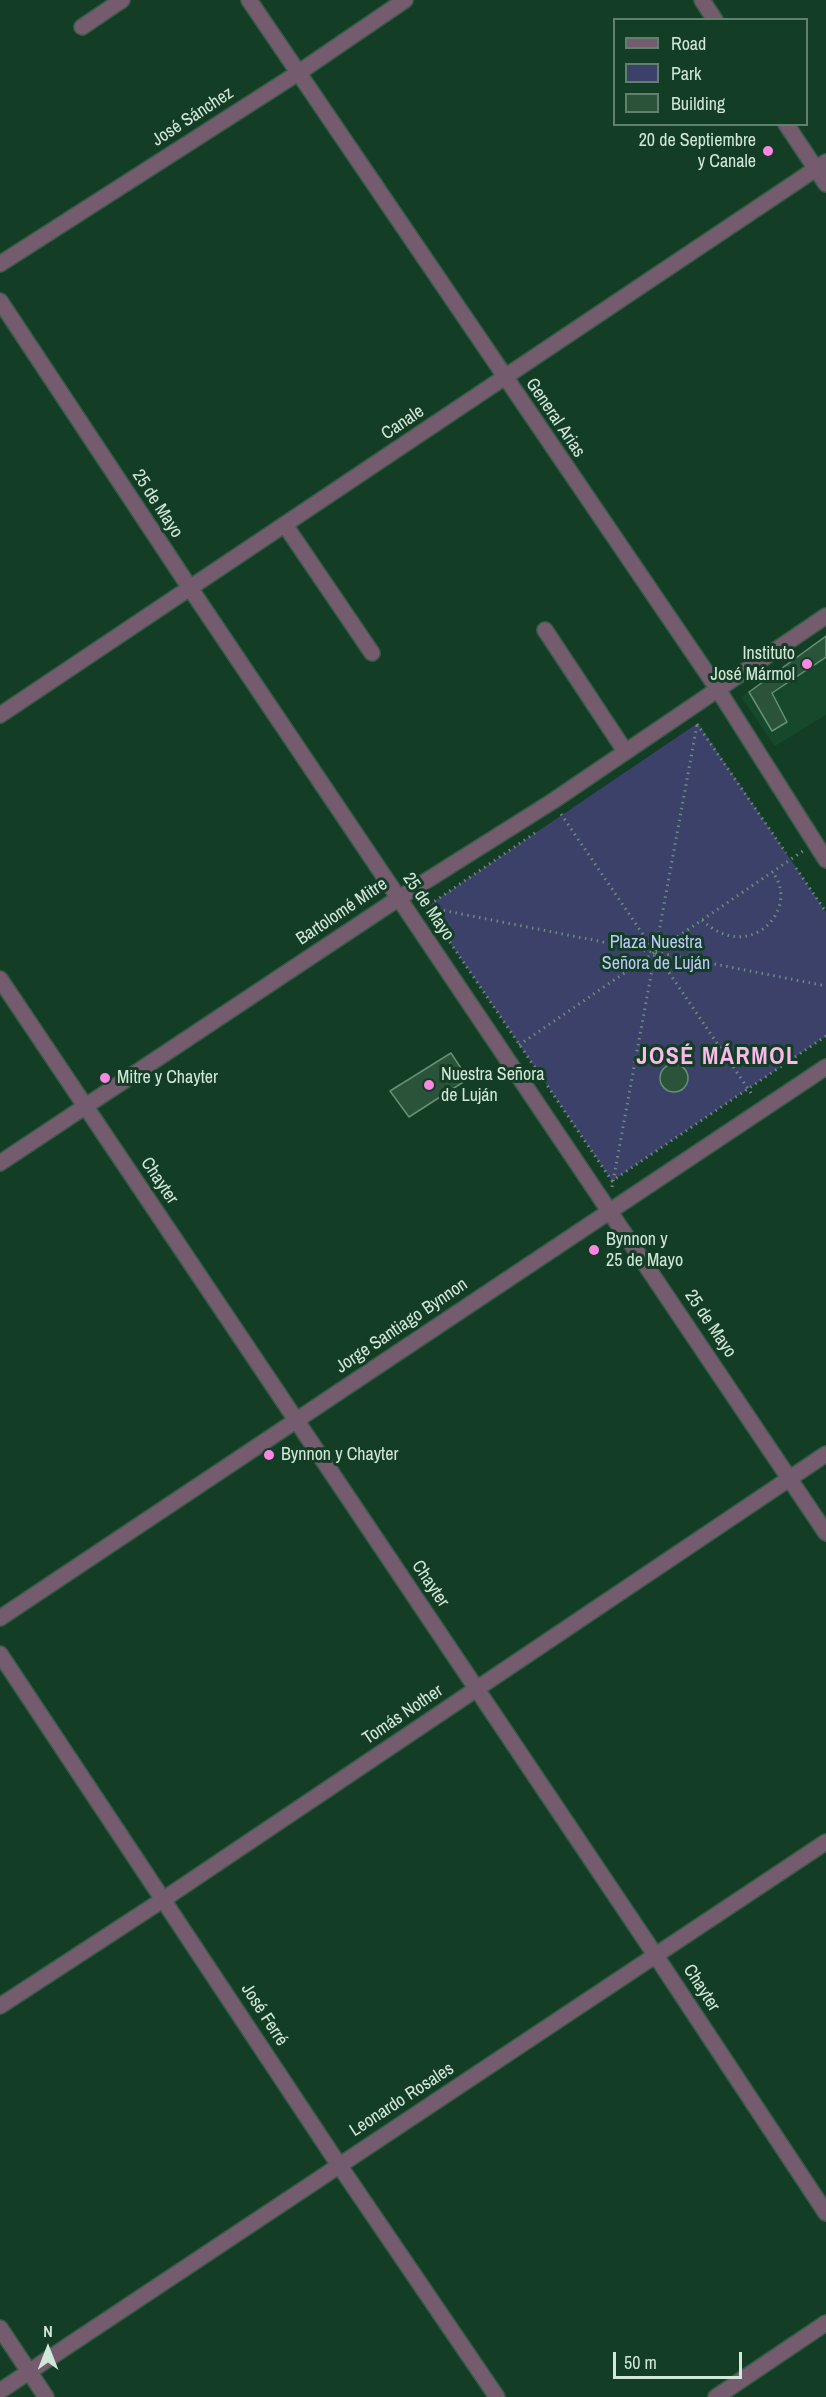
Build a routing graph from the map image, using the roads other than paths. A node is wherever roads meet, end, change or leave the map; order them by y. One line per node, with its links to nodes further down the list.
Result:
1 (122, 0): 6 (street)
2 (249, 0): 7 (street, General Arias)
3 (405, 0): 7 (street, José Sánchez)
4 (702, 0): 5 (street)
5 (714, 18)
6 (82, 27)
7 (298, 73): 11 (street, José Sánchez); 13 (street, General Arias)
8 (788, 126): 9 (street)
9 (821, 166): 10 (street); 13 (street, Canale)
10 (826, 184)
11 (0, 264)
12 (0, 301): 15 (street, 25 de Mayo)
13 (505, 379): 14 (street, Canale); 19 (street, General Arias)
14 (285, 525): 15 (street, Canale); 18 (street)
15 (190, 588): 20 (street, Canale); 23 (street, 25 de Mayo)
16 (826, 616): 19 (street, Bartolomé Mitre)
17 (545, 630): 21 (street)
18 (372, 653)
19 (717, 688): 21 (street, Bartolomé Mitre); 22 (street, General Arias)
20 (0, 715)
21 (625, 751): 23 (street, Bartolomé Mitre)
22 (826, 860)
23 (399, 898): 26 (street, Bartolomé Mitre); 28 (street, 25 de Mayo)
24 (0, 979): 26 (street, Chayter)
25 (826, 1067): 28 (street, Jorge Santiago Bynnon)
26 (85, 1107): 27 (street, Bartolomé Mitre); 29 (street, Chayter)
27 (0, 1164)
28 (611, 1211): 29 (street, Jorge Santiago Bynnon); 31 (street, 25 de Mayo)
29 (296, 1420): 33 (street, Jorge Santiago Bynnon); 35 (street, Chayter)
30 (826, 1454): 31 (street, Tomás Nother)
31 (790, 1478): 32 (street, 25 de Mayo); 35 (street, Tomás Nother)
32 (826, 1533)
33 (0, 1618)
34 (0, 1654): 37 (street, José Ferré)
35 (477, 1689): 37 (street, Tomás Nother); 38 (street, Chayter)
36 (826, 1842): 38 (street, Leonardo Rosales)
37 (164, 1899): 39 (street, Tomás Nother); 40 (street, José Ferré)
38 (656, 1956): 40 (street, Leonardo Rosales); 41 (street, Chayter)
39 (0, 2006)
40 (339, 2165): 44 (street, Leonardo Rosales); 47 (street, José Ferré)
41 (826, 2213)
42 (826, 2323): 48 (street)
43 (0, 2328): 44 (street)
44 (29, 2371): 45 (street, Leonardo Rosales); 46 (street)
45 (0, 2391)
46 (46, 2397)
47 (497, 2397)
48 (716, 2397)

